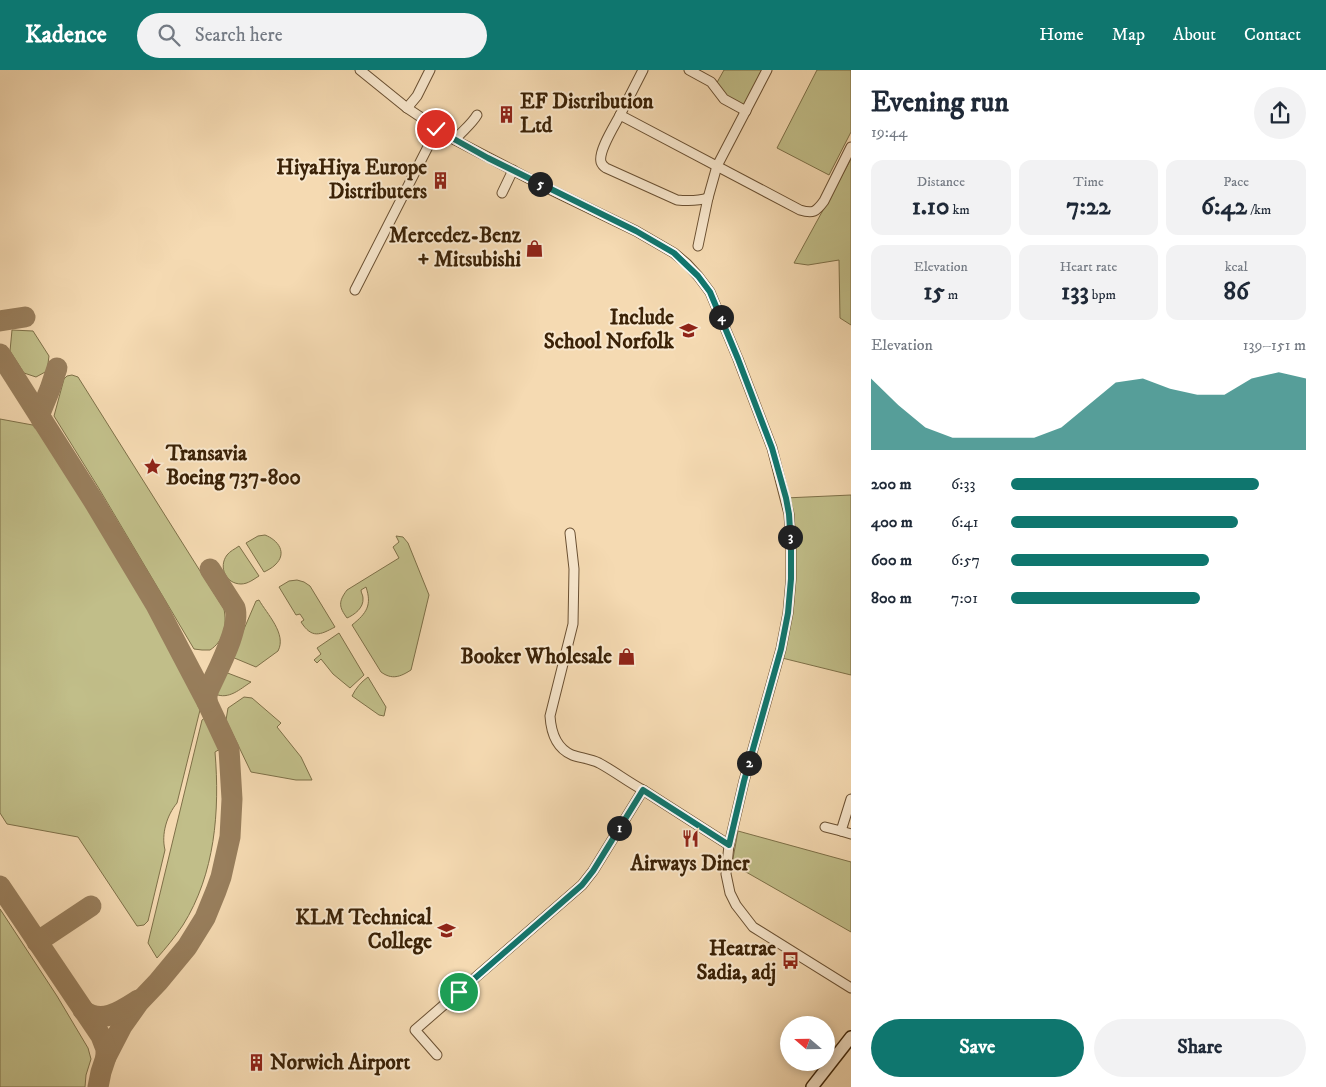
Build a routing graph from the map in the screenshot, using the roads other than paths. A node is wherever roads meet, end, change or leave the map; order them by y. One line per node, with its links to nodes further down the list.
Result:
1 (360, 70): 6 (street)
2 (430, 70): 6 (street)
3 (643, 70): 9 (street)
4 (689, 70): 7 (street)
5 (767, 70): 7 (street)
6 (407, 108): 10 (street)
7 (746, 111): 13 (street)
8 (477, 114): 11 (street)
9 (620, 115): 13 (street); 16 (street)
10 (436, 129): 11 (street); 18 (street)
11 (455, 140): 14 (street)
12 (851, 147): 13 (street)
13 (718, 166): 16 (street)
14 (513, 170): 15 (street); 25 (street)
15 (502, 193)
16 (708, 198): 17 (street)
17 (698, 246)
18 (355, 290)
19 (570, 533): 20 (street)
20 (643, 790): 25 (street); 28 (street)
21 (851, 798): 23 (street)
22 (824, 827): 23 (street)
23 (841, 831): 24 (street)
24 (851, 834)
25 (729, 845): 26 (street)
26 (851, 988)
27 (851, 1037): 29 (street)
28 (437, 1055)
29 (815, 1086)

